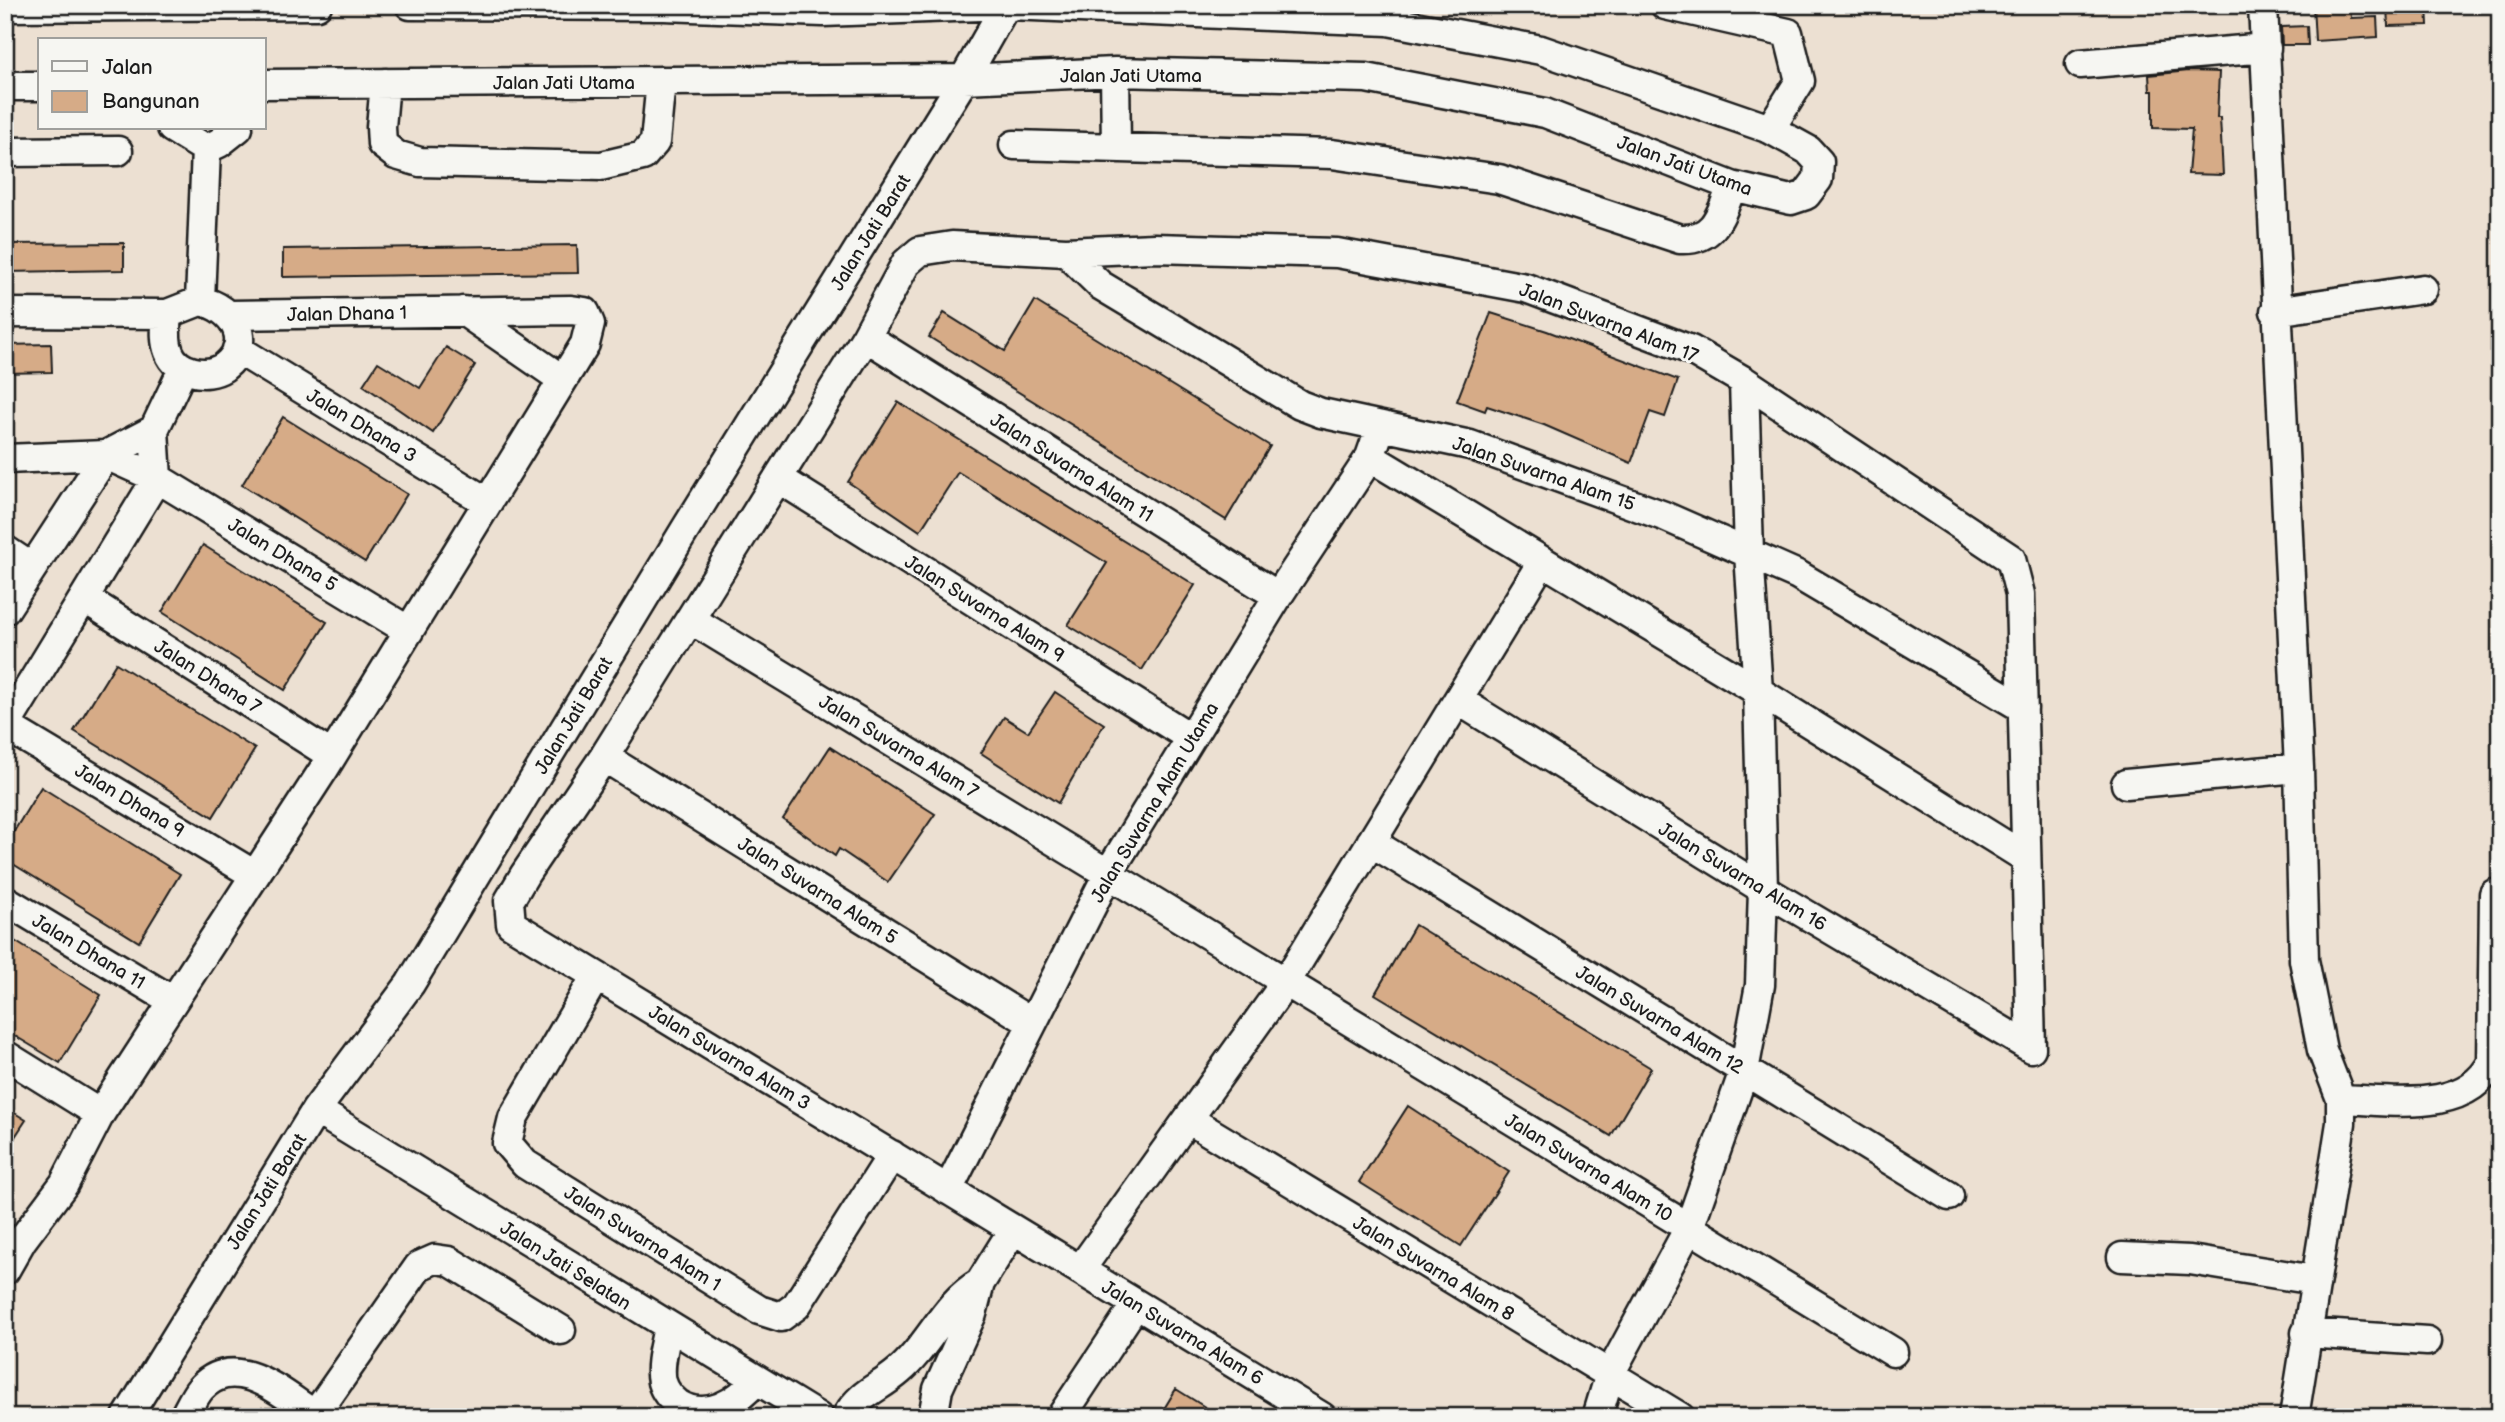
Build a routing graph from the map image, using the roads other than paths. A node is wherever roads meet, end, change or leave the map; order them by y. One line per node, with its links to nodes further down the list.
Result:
1 (317, 5): 8 (street)
2 (410, 5): 6 (street, Jalan Jati Utama)
3 (1006, 5): 7 (street, Jalan Jati Utama); 9 (street, Jalan Jati Utama); 13 (street, Jalan Jati Barat)
4 (1665, 5): 19 (street)
5 (2263, 5): 10 (street)
6 (511, 6): 7 (street, Jalan Jati Utama)
7 (664, 6)
8 (5, 7)
9 (1288, 11): 19 (street, Jalan Jati Utama)
10 (2266, 48): 11 (street); 33 (street)
11 (2080, 64)
12 (1115, 72): 13 (street, Jalan Jati Utama); 24 (street); 28 (street, Jalan Jati Utama)
13 (964, 79): 14 (street, Jalan Jati Utama); 83 (street, Jalan Jati Barat)
14 (661, 81): 15 (street, Jalan Jati Utama); 15 (street)
15 (386, 83): 16 (street, Jalan Jati Utama)
16 (266, 84)
17 (5, 86): 18 (street)
18 (38, 86)
19 (1770, 129): 28 (street, Jalan Jati Utama)
20 (175, 130): 25 (street)
21 (235, 130): 25 (street)
22 (52, 140): 26 (street); 27 (street)
23 (1014, 145): 24 (street)
24 (1116, 148): 28 (street)
25 (205, 149): 31 (street)
26 (118, 151)
27 (5, 152)
28 (1732, 186)
29 (1066, 252): 37 (street, Jalan Suvarna Alam 17); 41 (street, Jalan Suvarna Alam 17); 42 (street, Jalan Suvarna Alam 15)
30 (2423, 289): 33 (street)
31 (200, 301): 35 (street); 36 (street)
32 (463, 311): 36 (street, Jalan Dhana 1); 40 (street); 40 (street, Jalan Dhana 1)
33 (2275, 311): 66 (street)
34 (5, 313): 35 (street)
35 (167, 314): 39 (street)
36 (231, 315): 38 (street)
37 (866, 337): 48 (street, Jalan Suvarna Alam 17); 54 (street, Jalan Suvarna Alam 11)
38 (237, 349): 39 (street); 49 (street, Jalan Dhana 3)
39 (183, 369): 43 (street)
40 (563, 380): 49 (street)
41 (1744, 381): 51 (street); 61 (street, Jalan Suvarna Alam 17)
42 (1381, 426): 45 (street, Jalan Suvarna Alam Utama); 51 (street, Jalan Suvarna Alam 15)
43 (154, 430): 44 (street); 47 (street)
44 (106, 455): 46 (street); 47 (street, Jalan Dhana 5); 53 (street)
45 (1370, 457): 52 (street); 54 (street, Jalan Suvarna Alam Utama)
46 (5, 459)
47 (158, 478): 55 (street); 58 (street, Jalan Dhana 5)
48 (778, 478): 57 (street, Jalan Suvarna Alam 17); 63 (street, Jalan Suvarna Alam 9)
49 (487, 502): 58 (street)
50 (5, 550): 53 (street)
51 (1749, 553): 59 (street); 61 (street, Jalan Suvarna Alam 15)
52 (1542, 562): 59 (street); 60 (street)
53 (32, 568): 56 (street)
54 (1278, 596): 63 (street, Jalan Suvarna Alam Utama)
55 (84, 598): 62 (street); 64 (street, Jalan Dhana 7)
56 (5, 610)
57 (690, 619): 65 (street, Jalan Suvarna Alam 17); 71 (street, Jalan Suvarna Alam 7)
58 (409, 631): 64 (street)
59 (1758, 691): 69 (street); 72 (street)
60 (1458, 700): 68 (street); 72 (street, Jalan Suvarna Alam 16)
61 (2023, 708): 69 (street)
62 (6, 726): 70 (street, Jalan Dhana 9)
63 (1191, 738): 71 (street, Jalan Suvarna Alam Utama)
64 (331, 755): 70 (street)
65 (604, 757): 75 (street, Jalan Suvarna Alam 17); 79 (street, Jalan Suvarna Alam 5)
66 (2299, 768): 67 (street); 82 (street)
67 (2126, 784)
68 (1371, 842): 77 (street); 81 (street, Jalan Suvarna Alam 12)
69 (2026, 858): 72 (street, Jalan Suvarna Alam 16)
70 (253, 874): 78 (street)
71 (1108, 874): 77 (street, Jalan Suvarna Alam 7); 79 (street, Jalan Suvarna Alam Utama)
72 (1763, 889): 81 (street)
73 (2494, 894): 82 (street)
74 (5, 900): 78 (street, Jalan Dhana 11)
75 (511, 924): 76 (street, Jalan Suvarna Alam 3)
76 (596, 976): 86 (street, Jalan Suvarna Alam 3); 86 (street, Jalan Suvarna Alam 1)
77 (1286, 982): 85 (street); 89 (street, Jalan Suvarna Alam 10)
78 (173, 1002): 84 (street)
79 (1032, 1023): 87 (street, Jalan Suvarna Alam Utama)
80 (5, 1055): 84 (street)
81 (1744, 1070): 88 (street, Jalan Suvarna Alam 12); 89 (street)
82 (2341, 1099): 95 (street)
83 (316, 1110): 98 (street, Jalan Jati Selatan); 107 (street, Jalan Jati Barat)
84 (100, 1114): 91 (street)
85 (1188, 1119): 94 (street); 103 (street, Jalan Suvarna Alam 8)
86 (892, 1155): 87 (street, Jalan Suvarna Alam 3)
87 (948, 1190): 90 (street, Jalan Suvarna Alam 3)
88 (1949, 1196)
89 (1689, 1228): 102 (street, Jalan Suvarna Alam 10); 103 (street)
90 (1013, 1230): 94 (street, Jalan Suvarna Alam 6); 96 (street)
91 (14, 1235): 93 (street)
92 (2122, 1257): 95 (street)
93 (5, 1270)
94 (1080, 1270): 97 (street, Jalan Suvarna Alam 6)
95 (2315, 1280): 100 (street)
96 (981, 1283): 110 (street); 111 (street)
97 (1136, 1304): 112 (street); 113 (street, Jalan Suvarna Alam 6)
98 (668, 1328): 104 (street, Jalan Jati Selatan); 105 (street)
99 (561, 1330): 106 (street)
100 (2305, 1333): 101 (street); 116 (street)
101 (2427, 1341)
102 (1893, 1352)
103 (1609, 1374): 114 (street); 115 (street, Jalan Suvarna Alam 8)
104 (756, 1380): 105 (street); 109 (street, Jalan Jati Selatan)
105 (680, 1413)
106 (316, 1416): 108 (street)
107 (127, 1417)
108 (184, 1417)
109 (818, 1417)
110 (846, 1417)
111 (933, 1417)
112 (1061, 1417)
113 (1322, 1417)
114 (1597, 1417)
115 (1680, 1417)
116 (2294, 1417)

